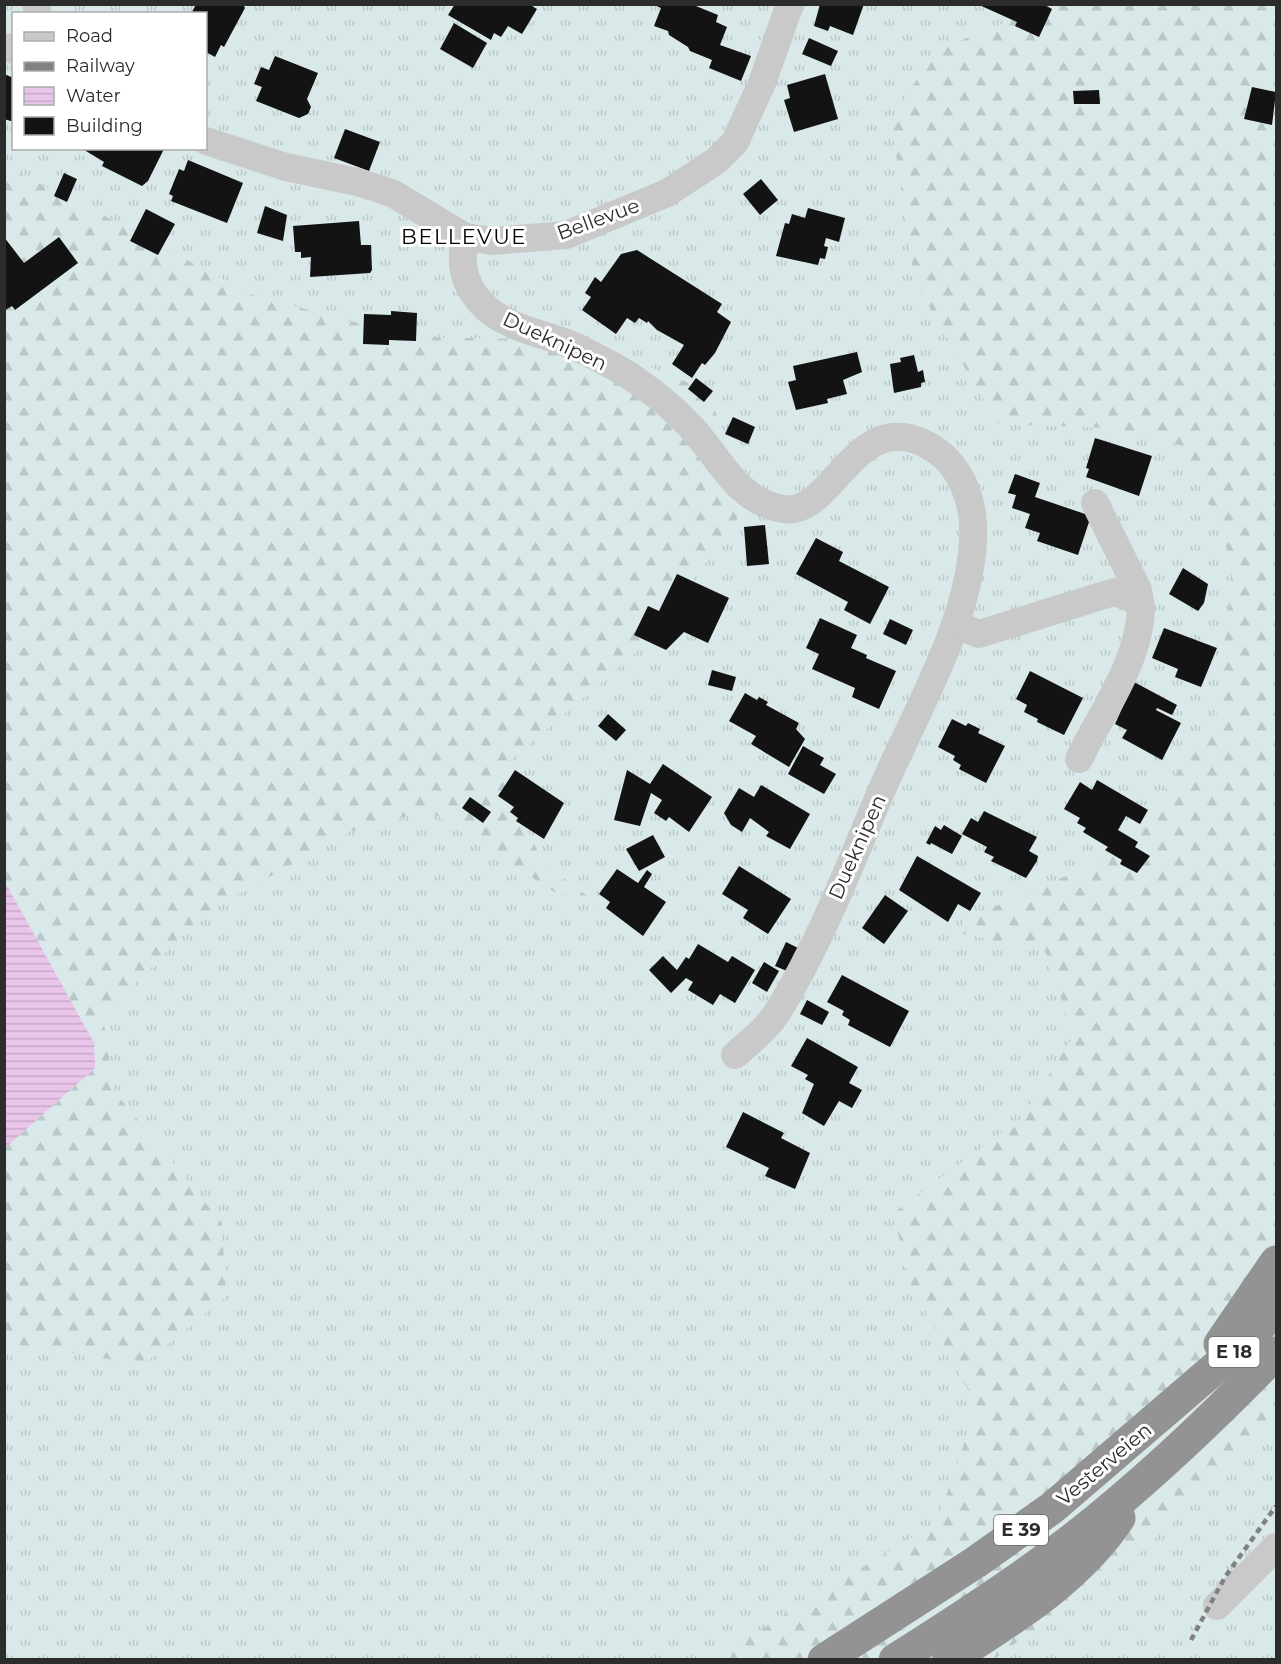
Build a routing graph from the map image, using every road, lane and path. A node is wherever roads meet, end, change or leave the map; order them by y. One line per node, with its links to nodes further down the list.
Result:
1 (790, 4): 3 (street, Bellevue)
2 (207, 141): 3 (street, Bellevue)
3 (465, 237): 6 (street, Dueknipen)
4 (1095, 503): 5 (street)
5 (1141, 607): 6 (street); 7 (street)
6 (955, 624): 8 (street, Dueknipen)
7 (1078, 759)
8 (735, 1055)
9 (1276, 1262): 12 (highway, E 39)
10 (1276, 1307): 12 (highway, Vesterveien / E 18)
11 (1276, 1353): 13 (highway, Vesterveien / E 39)
12 (1186, 1392): 16 (highway, Vesterveien / E 39)
13 (1145, 1479): 17 (highway, Vesterveien / E 39); 18 (highway, E 39)
14 (1276, 1546): 15 (street)
15 (1217, 1606)
16 (825, 1659)
17 (895, 1659)
18 (949, 1659)

